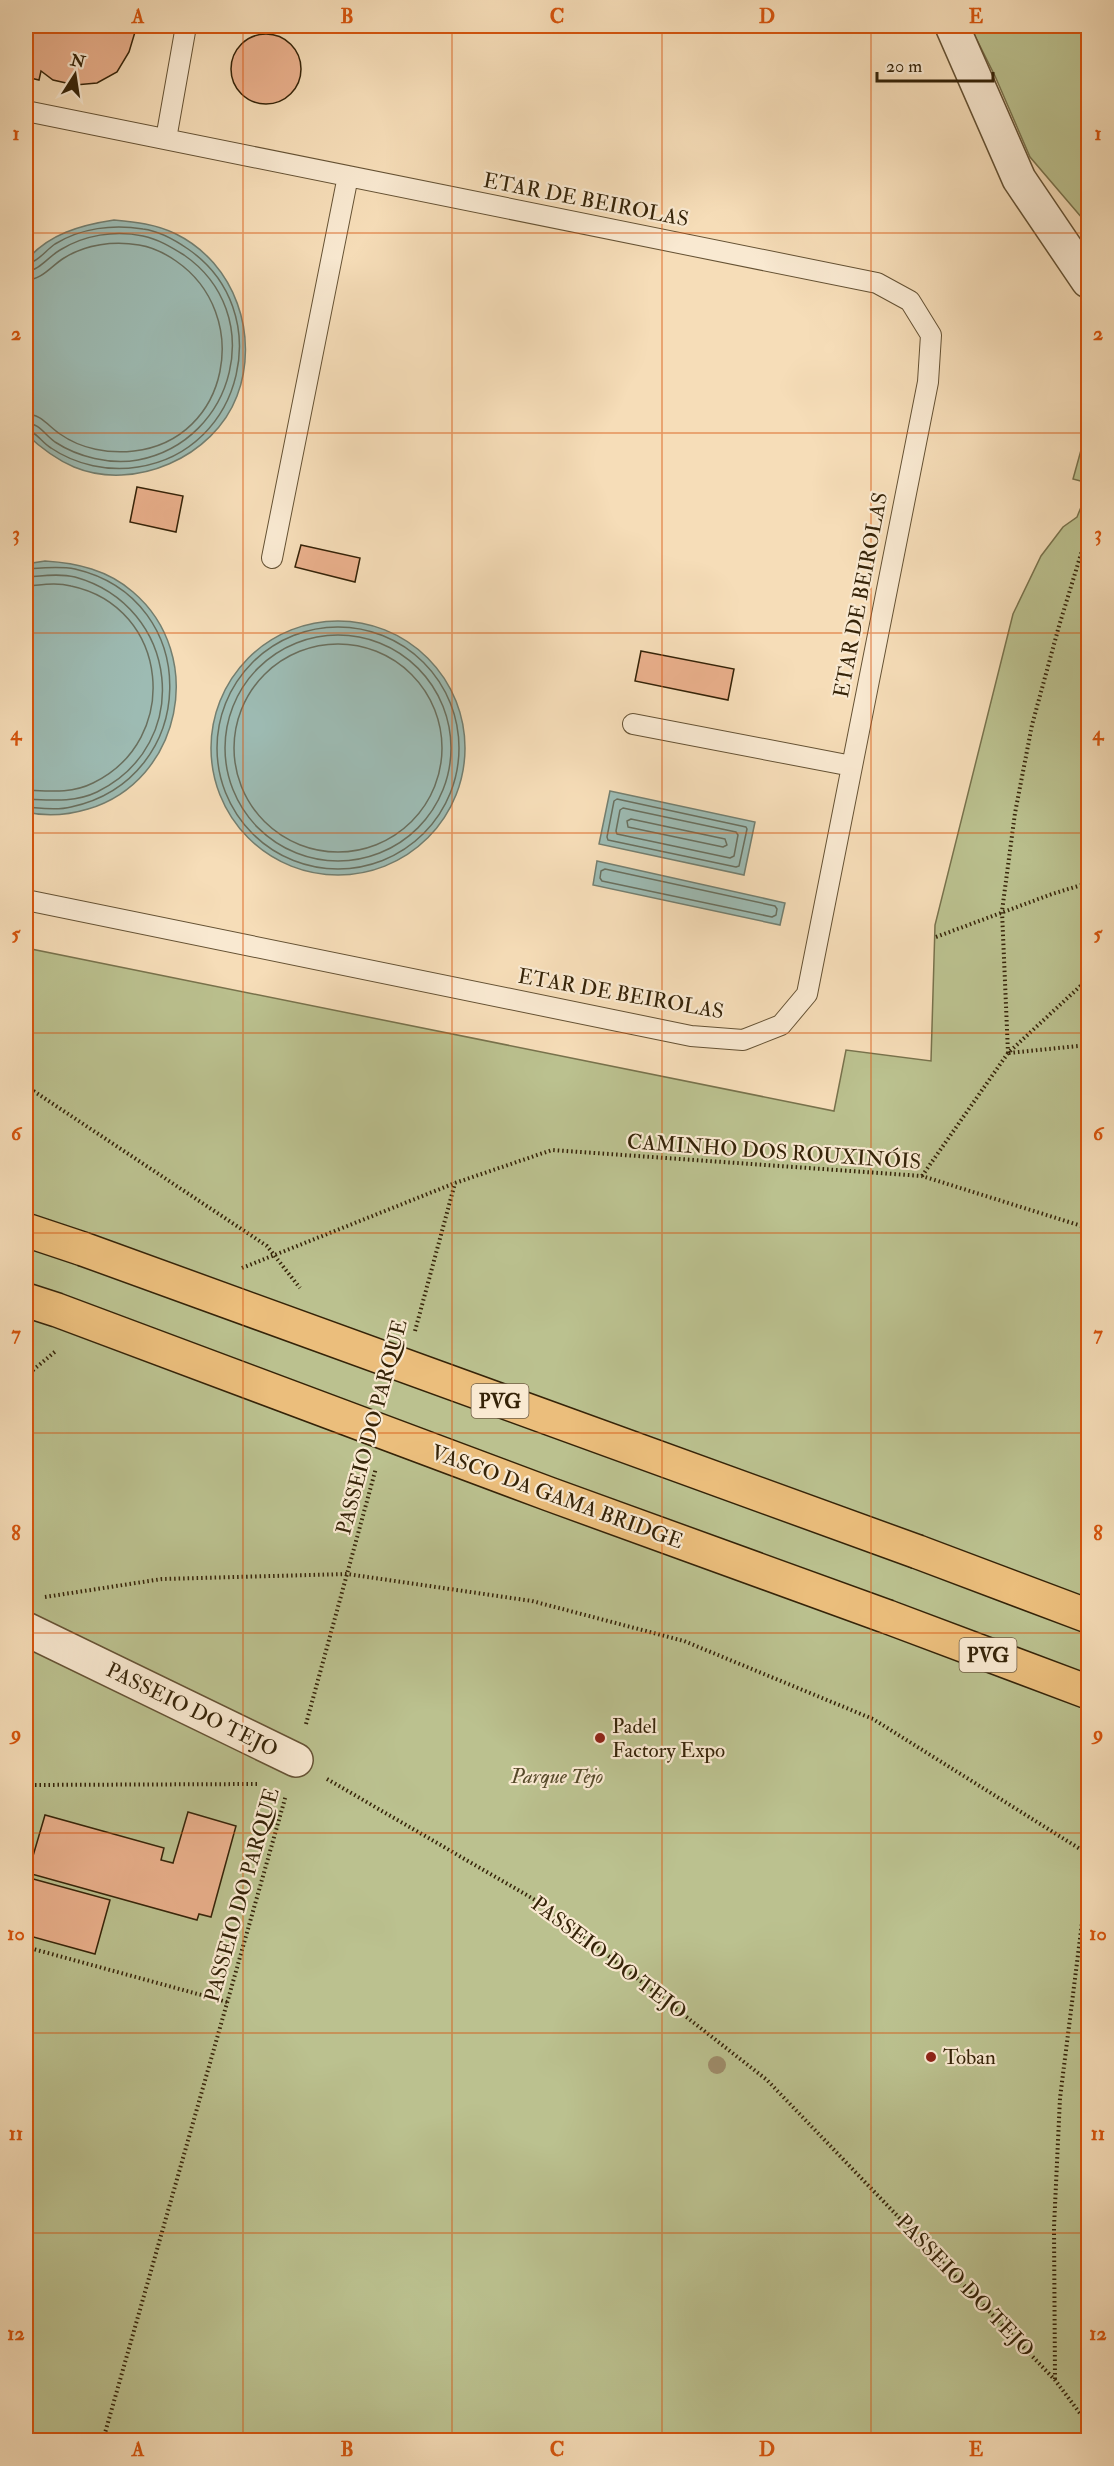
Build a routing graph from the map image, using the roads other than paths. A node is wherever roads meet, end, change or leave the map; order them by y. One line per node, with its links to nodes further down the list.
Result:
1 (186, 26): 4 (lane)
2 (952, 26): 6 (street)
3 (26, 111): 4 (lane, ETAR DE BEIROLAS)
4 (166, 139): 5 (lane, ETAR DE BEIROLAS)
5 (348, 176): 7 (lane); 9 (lane, ETAR DE BEIROLAS)
6 (1089, 281)
7 (272, 558)
8 (633, 724): 9 (lane)
9 (852, 766): 10 (lane, ETAR DE BEIROLAS)
10 (26, 900)
11 (26, 1230): 13 (highway, PVG, bridge)
12 (26, 1300): 15 (highway, VASCO DA GAMA BRIDGE / PVG, bridge)
13 (1089, 1616)
14 (26, 1629): 16 (street, PASSEIO DO TEJO)
15 (1089, 1692)
16 (296, 1760)

